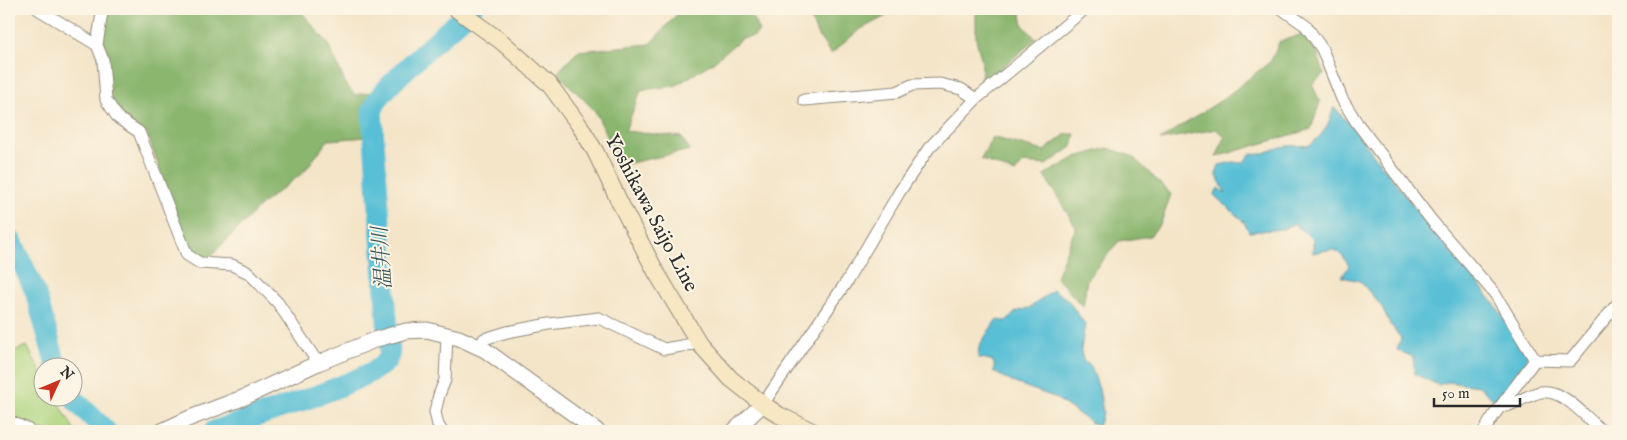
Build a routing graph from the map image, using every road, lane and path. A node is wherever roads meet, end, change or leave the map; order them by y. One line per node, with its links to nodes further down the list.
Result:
1 (38, 9): 6 (street)
2 (101, 9): 6 (street)
3 (456, 9): 11 (main road, Yoshikawa Saijo Line)
4 (1085, 9): 7 (street)
5 (1282, 9): 13 (street)
6 (97, 45): 14 (street)
7 (976, 99): 8 (street); 15 (street)
8 (804, 100)
9 (1618, 303): 13 (street)
10 (447, 335): 12 (street); 14 (street); 20 (street)
11 (699, 343): 12 (street); 15 (main road, Yoshikawa Saijo Line)
12 (480, 347): 21 (street)
13 (1535, 360): 16 (street)
14 (318, 363): 19 (street)
15 (763, 404): 22 (street); 23 (main road, Yoshikawa Saijo Line)
16 (1503, 404): 24 (street); 25 (street)
17 (9, 424): 18 (street)
18 (27, 431)
19 (162, 431)
20 (442, 431)
21 (597, 431)
22 (734, 431)
23 (812, 431)
24 (1484, 431)
25 (1602, 431)

